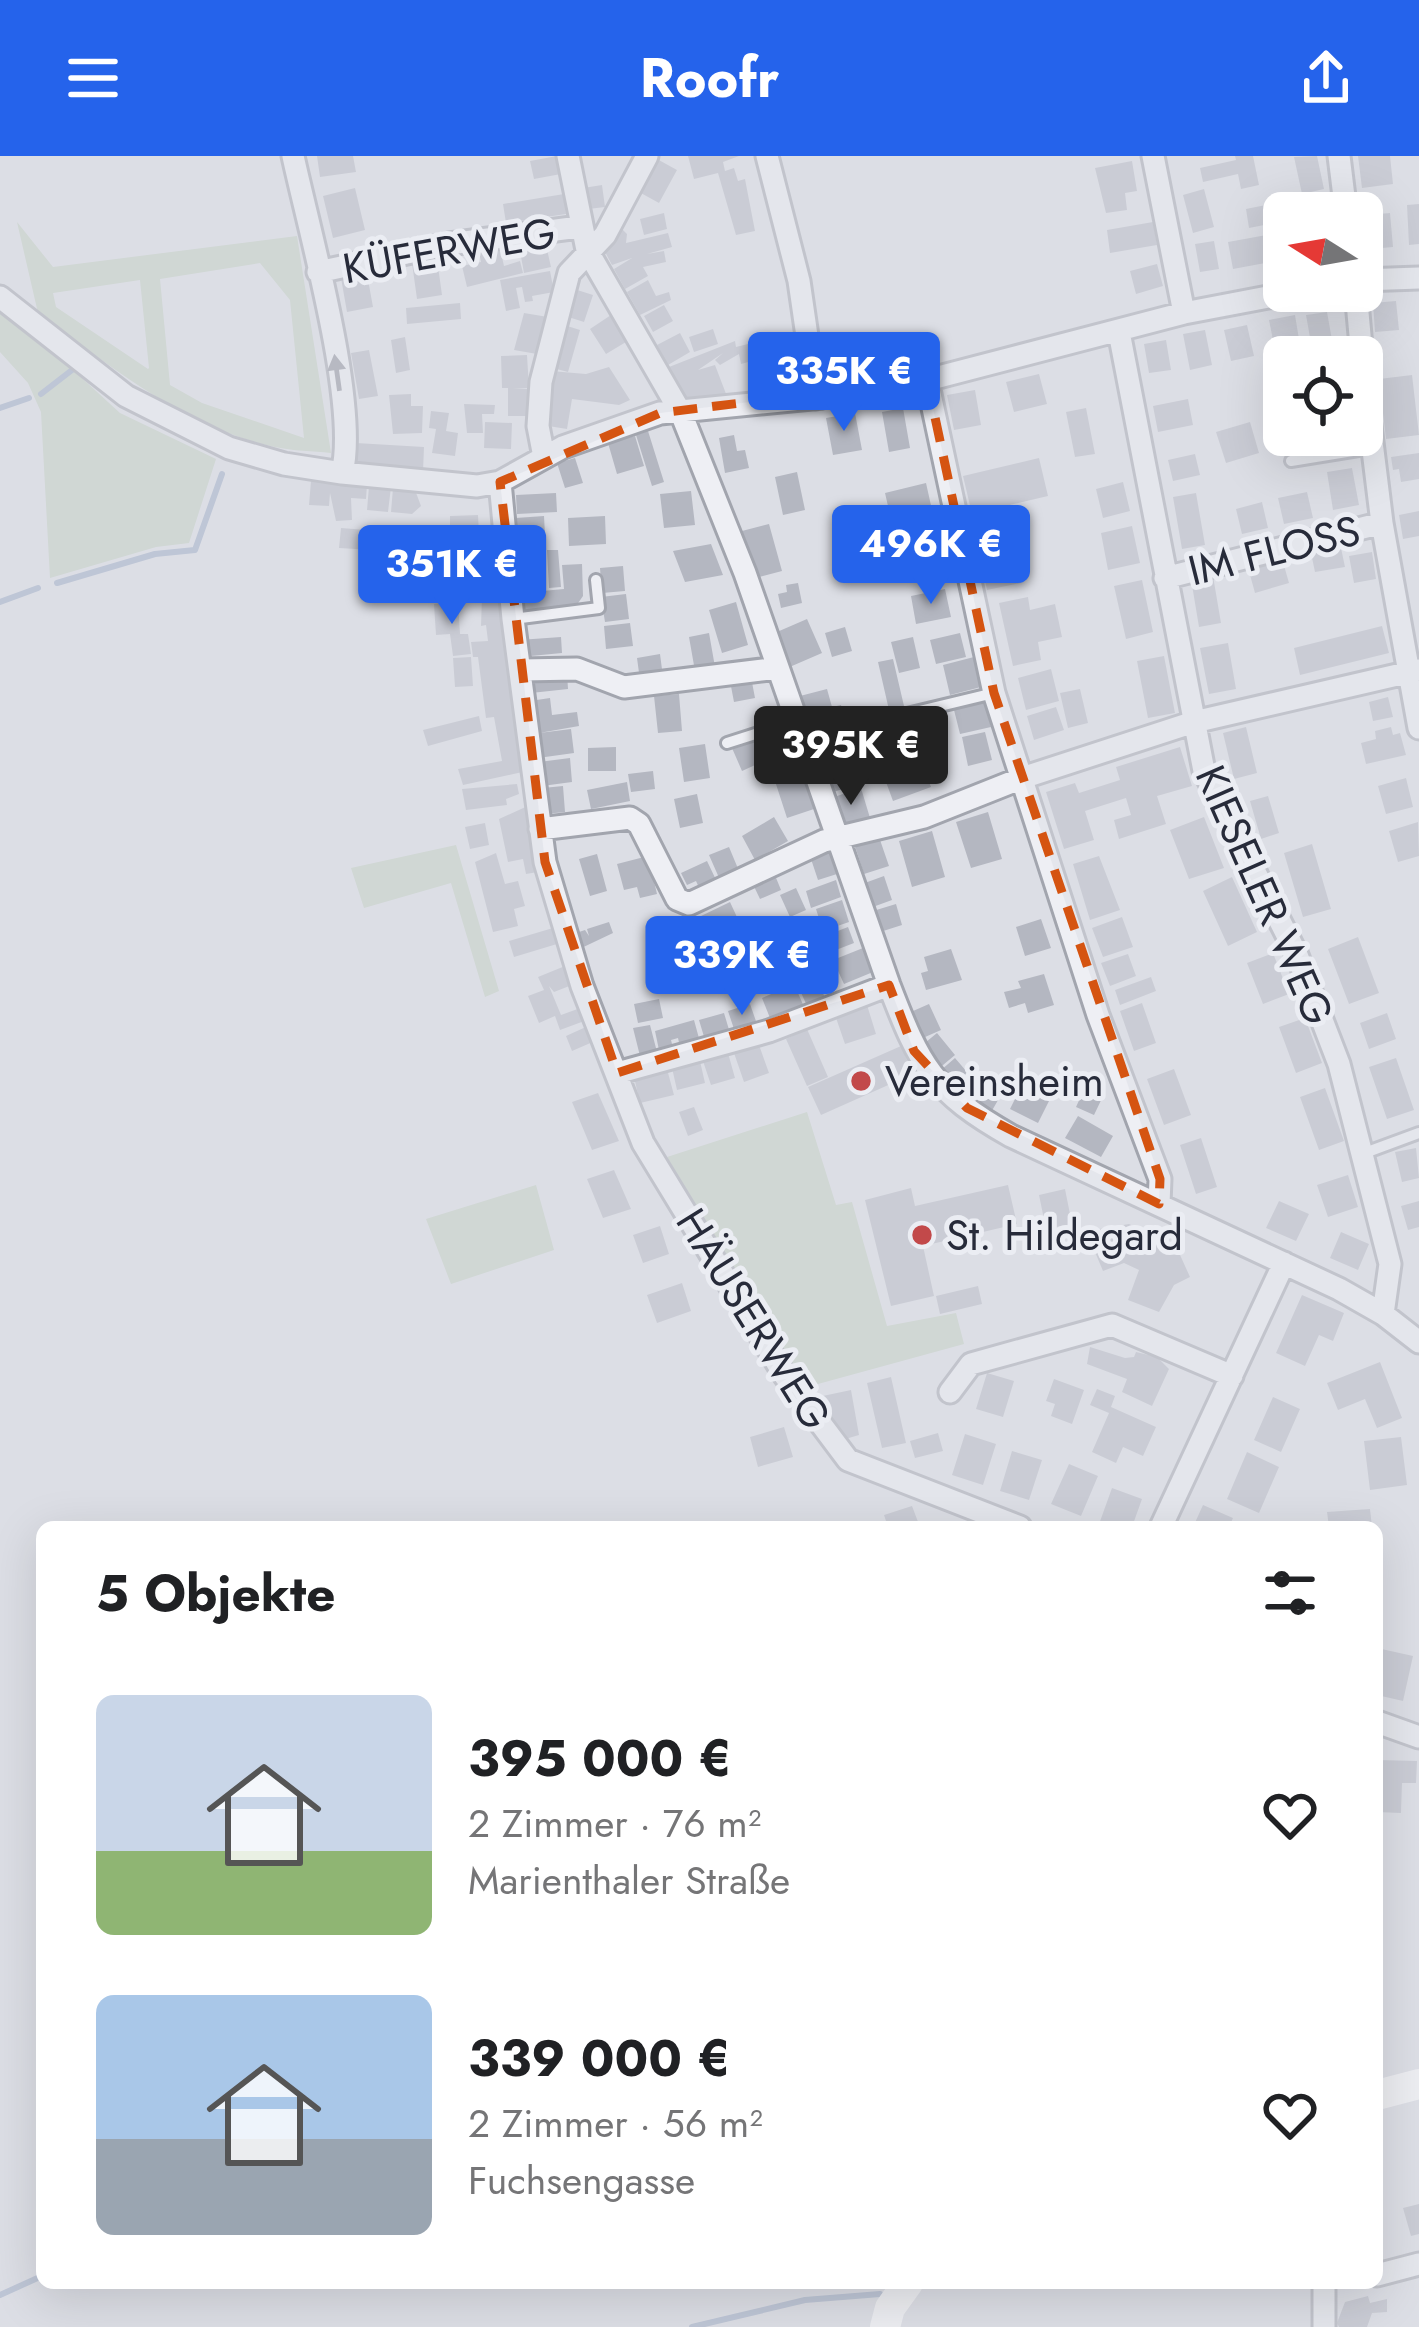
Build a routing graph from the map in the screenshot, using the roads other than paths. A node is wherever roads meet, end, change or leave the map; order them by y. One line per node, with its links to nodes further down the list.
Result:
1 (293, 156): 10 (street)
2 (568, 156): 8 (street)
3 (646, 156): 9 (street)
4 (767, 156): 18 (street)
5 (1153, 156): 15 (street)
6 (1339, 156): 7 (street)
7 (1343, 192)
8 (579, 227): 9 (street); 10 (street, KÜFERWEG)
9 (587, 250): 19 (street); 22 (street)
10 (318, 272): 24 (street, one-way to 10)
11 (1419, 278): 12 (street)
12 (1383, 279)
13 (0, 297): 24 (street)
14 (1263, 298): 15 (street)
15 (1184, 313): 16 (street)
16 (1119, 332): 17 (street); 29 (street, KIESELER WEG)
17 (927, 380): 18 (street); 27 (street)
18 (816, 398): 19 (street)
19 (681, 413): 22 (street); 32 (street)
20 (1322, 456): 23 (lane)
21 (1372, 456): 26 (street)
22 (544, 457): 25 (street)
23 (1291, 461)
24 (342, 473): 25 (street)
25 (500, 482): 31 (street, HÄUSERWEG)
26 (1382, 523): 29 (street, IM FLOSS); 34 (street)
27 (961, 546): 28 (lane); 35 (street)
28 (885, 566)
29 (1165, 578): 38 (street, KIESELER WEG)
30 (596, 580): 31 (lane)
31 (513, 619): 33 (street, HÄUSERWEG)
32 (778, 668): 33 (street); 37 (street)
33 (520, 670): 42 (street, HÄUSERWEG)
34 (1413, 671): 38 (street); 39 (street)
35 (994, 693): 36 (lane); 41 (street)
36 (886, 719)
37 (796, 721): 40 (lane); 43 (street)
38 (1194, 722): 41 (street); 47 (street, KIESELER WEG)
39 (1419, 728)
40 (727, 743)
41 (1022, 778): 43 (street); 48 (street)
42 (540, 829): 43 (street); 45 (street, HÄUSERWEG)
43 (838, 838): 44 (street)
44 (889, 985): 45 (street); 48 (street)
45 (617, 1073): 54 (street, HÄUSERWEG)
46 (1419, 1133): 47 (lane)
47 (1362, 1154): 50 (street, KIESELER WEG)
48 (1160, 1204): 49 (street)
49 (1284, 1263): 50 (street); 52 (street)
50 (1383, 1314): 51 (street)
51 (1419, 1342)
52 (1232, 1376): 53 (street); 55 (street)
53 (950, 1393)
54 (1005, 1521)
55 (1164, 1521)
56 (1383, 1724): 57 (street)
57 (1419, 1737)
58 (1419, 2084): 59 (main road)
59 (1383, 2093)
60 (1419, 2264): 61 (street)
61 (1383, 2273)
62 (904, 2289): 64 (main road)
63 (1324, 2289): 65 (street)
64 (885, 2327)
65 (1324, 2327)

